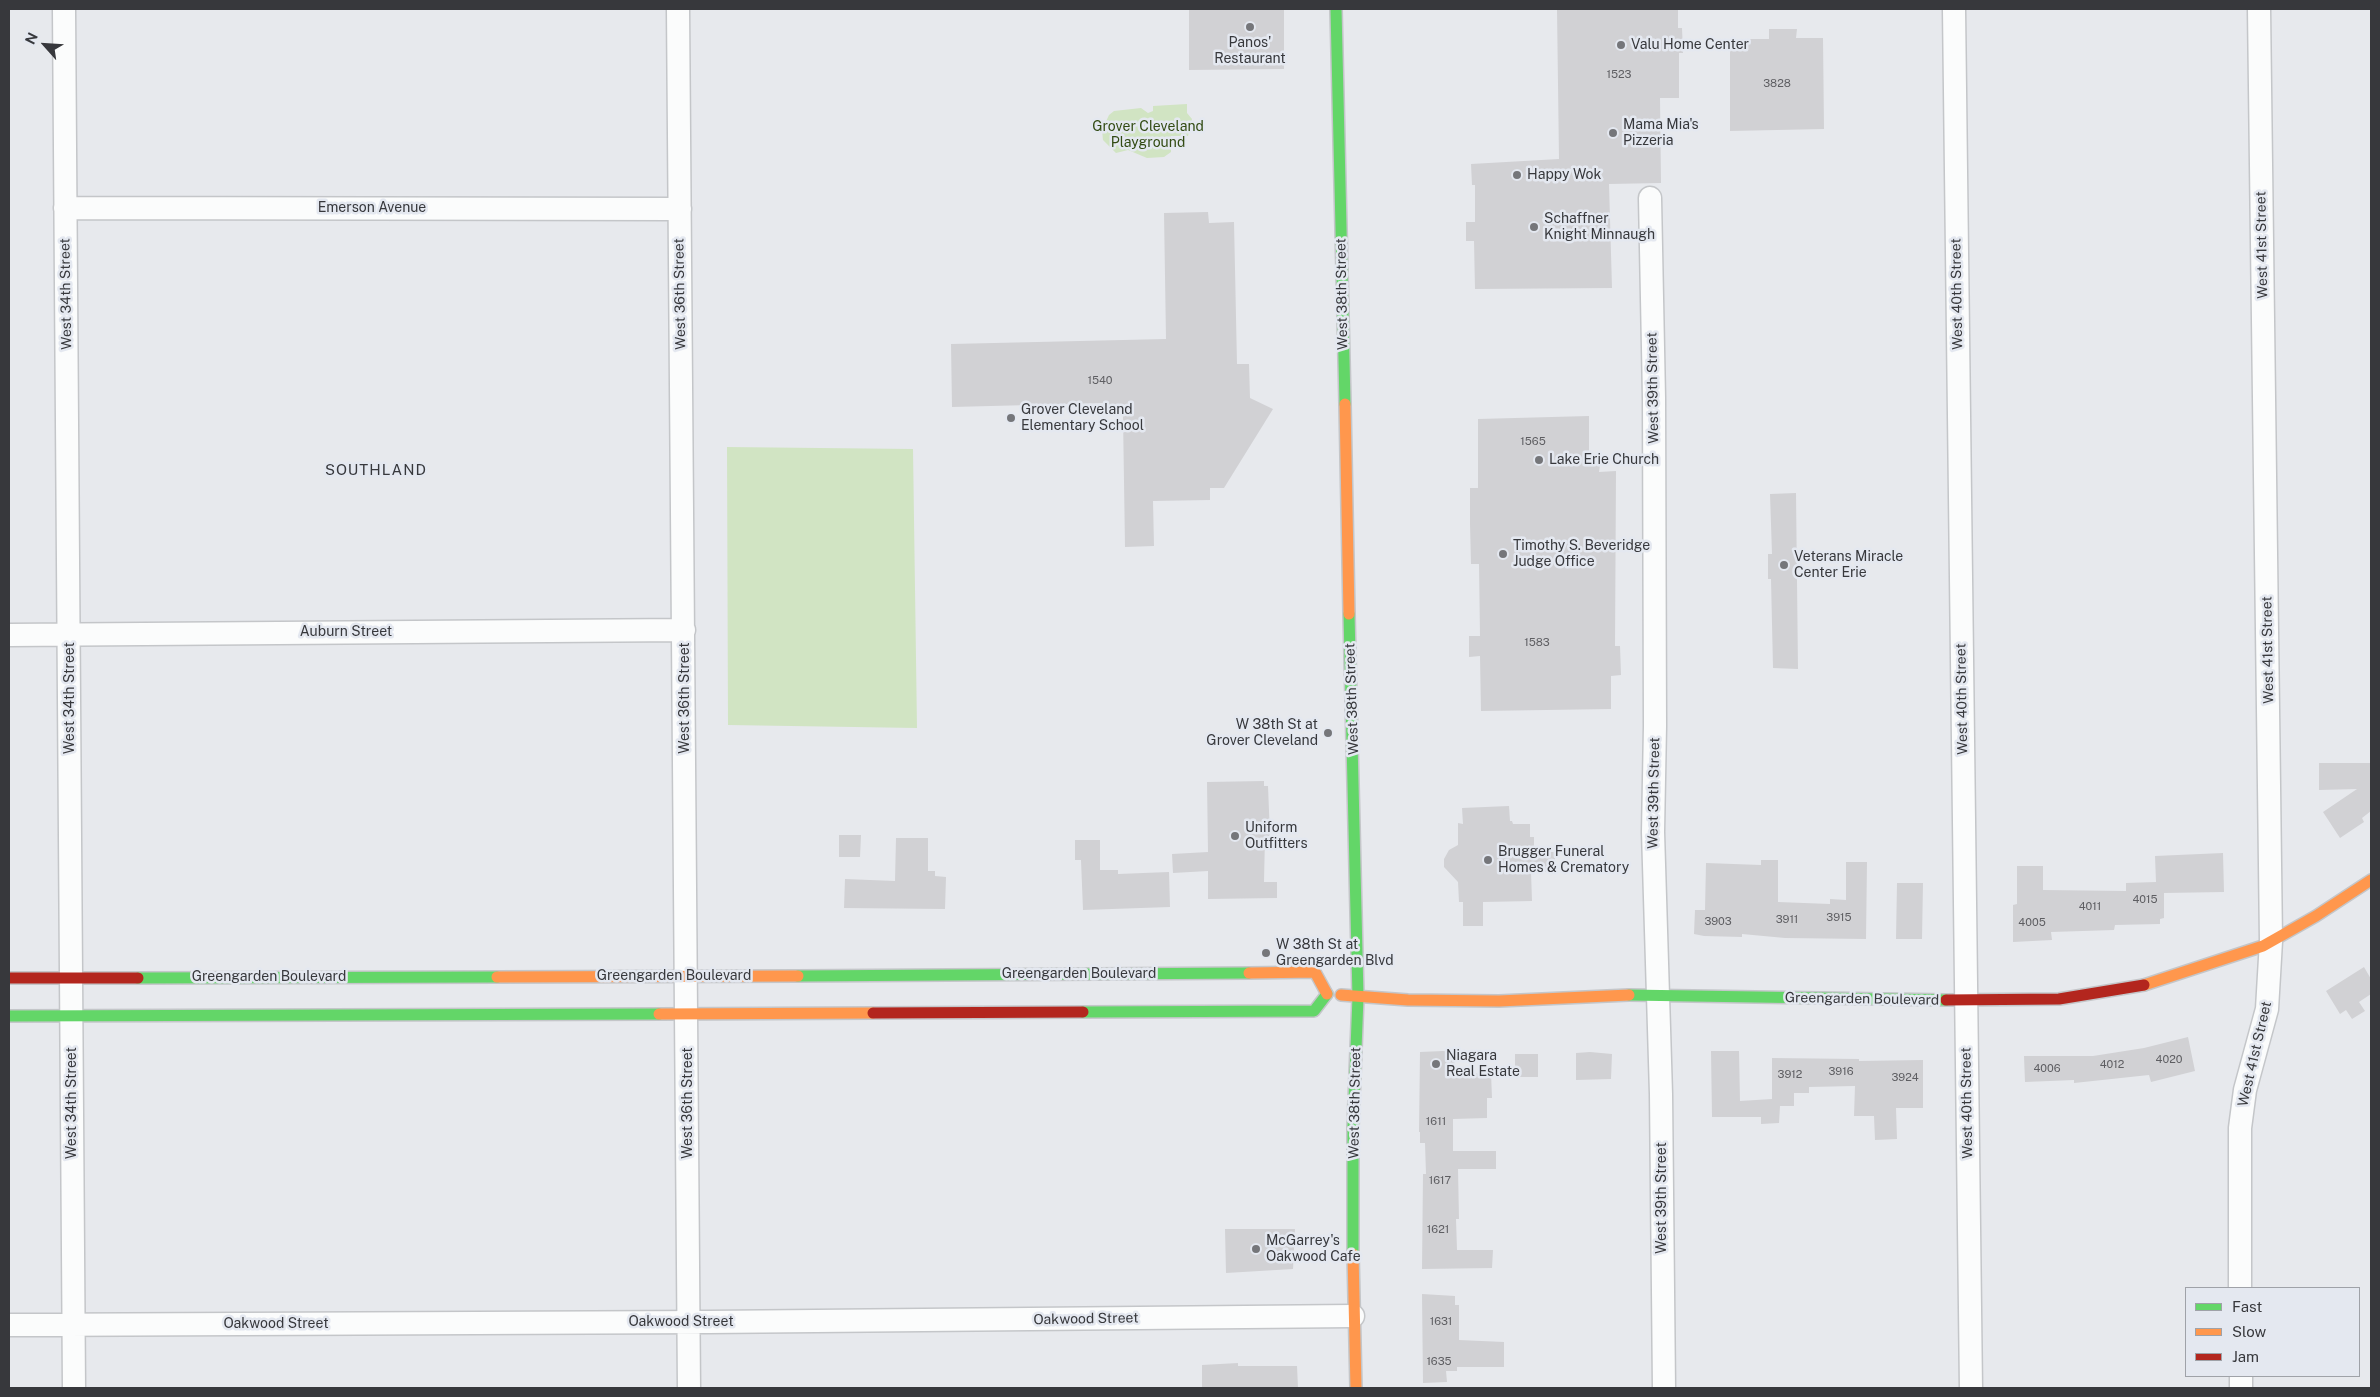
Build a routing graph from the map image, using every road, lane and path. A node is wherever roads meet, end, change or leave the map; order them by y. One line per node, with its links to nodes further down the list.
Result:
1 (64, 9): 7 (street, West 34th Street)
2 (678, 9): 8 (street, West 36th Street)
3 (1336, 9): 19 (street, West 38th Street)
4 (1954, 9): 20 (street, West 40th Street)
5 (2259, 9): 13 (street, West 41st Street)
6 (1650, 198): 18 (street, West 39th Street)
7 (65, 208): 8 (street, Emerson Avenue); 10 (street, West 34th Street)
8 (680, 209): 9 (street, West 36th Street)
9 (684, 630): 10 (street, Auburn Street); 14 (street, West 36th Street)
10 (70, 634): 11 (street, Auburn Street); 15 (street, West 34th Street)
11 (9, 635)
12 (2371, 880): 13 (street, Greengarden Boulevard)
13 (2271, 941): 20 (street, Greengarden Boulevard); 24 (street, West 41st Street)
14 (687, 976): 15 (street, Greengarden Boulevard); 17 (street, Greengarden Boulevard); 21 (street, West 36th Street)
15 (72, 977): 16 (street, Greengarden Boulevard); 23 (street, West 34th Street)
16 (9, 978)
17 (1327, 994): 19 (street, Greengarden Boulevard); 21 (street)
18 (1659, 995): 19 (street, Greengarden Boulevard); 20 (street, Greengarden Boulevard); 32 (street, West 39th Street)
19 (1358, 997): 25 (street, West 38th Street)
20 (1965, 1001): 33 (street, West 40th Street)
21 (687, 1014): 23 (street); 26 (street, West 36th Street)
22 (9, 1016): 23 (street)
23 (72, 1016): 27 (street, West 34th Street)
24 (2240, 1287)
25 (1353, 1316): 26 (street, Oakwood Street); 31 (street, West 38th Street)
26 (689, 1322): 27 (street, Oakwood Street); 30 (street, West 36th Street)
27 (74, 1324): 28 (street, Oakwood Street); 29 (street, West 34th Street)
28 (9, 1325)
29 (74, 1388)
30 (689, 1388)
31 (1356, 1388)
32 (1664, 1388)
33 (1971, 1388)

